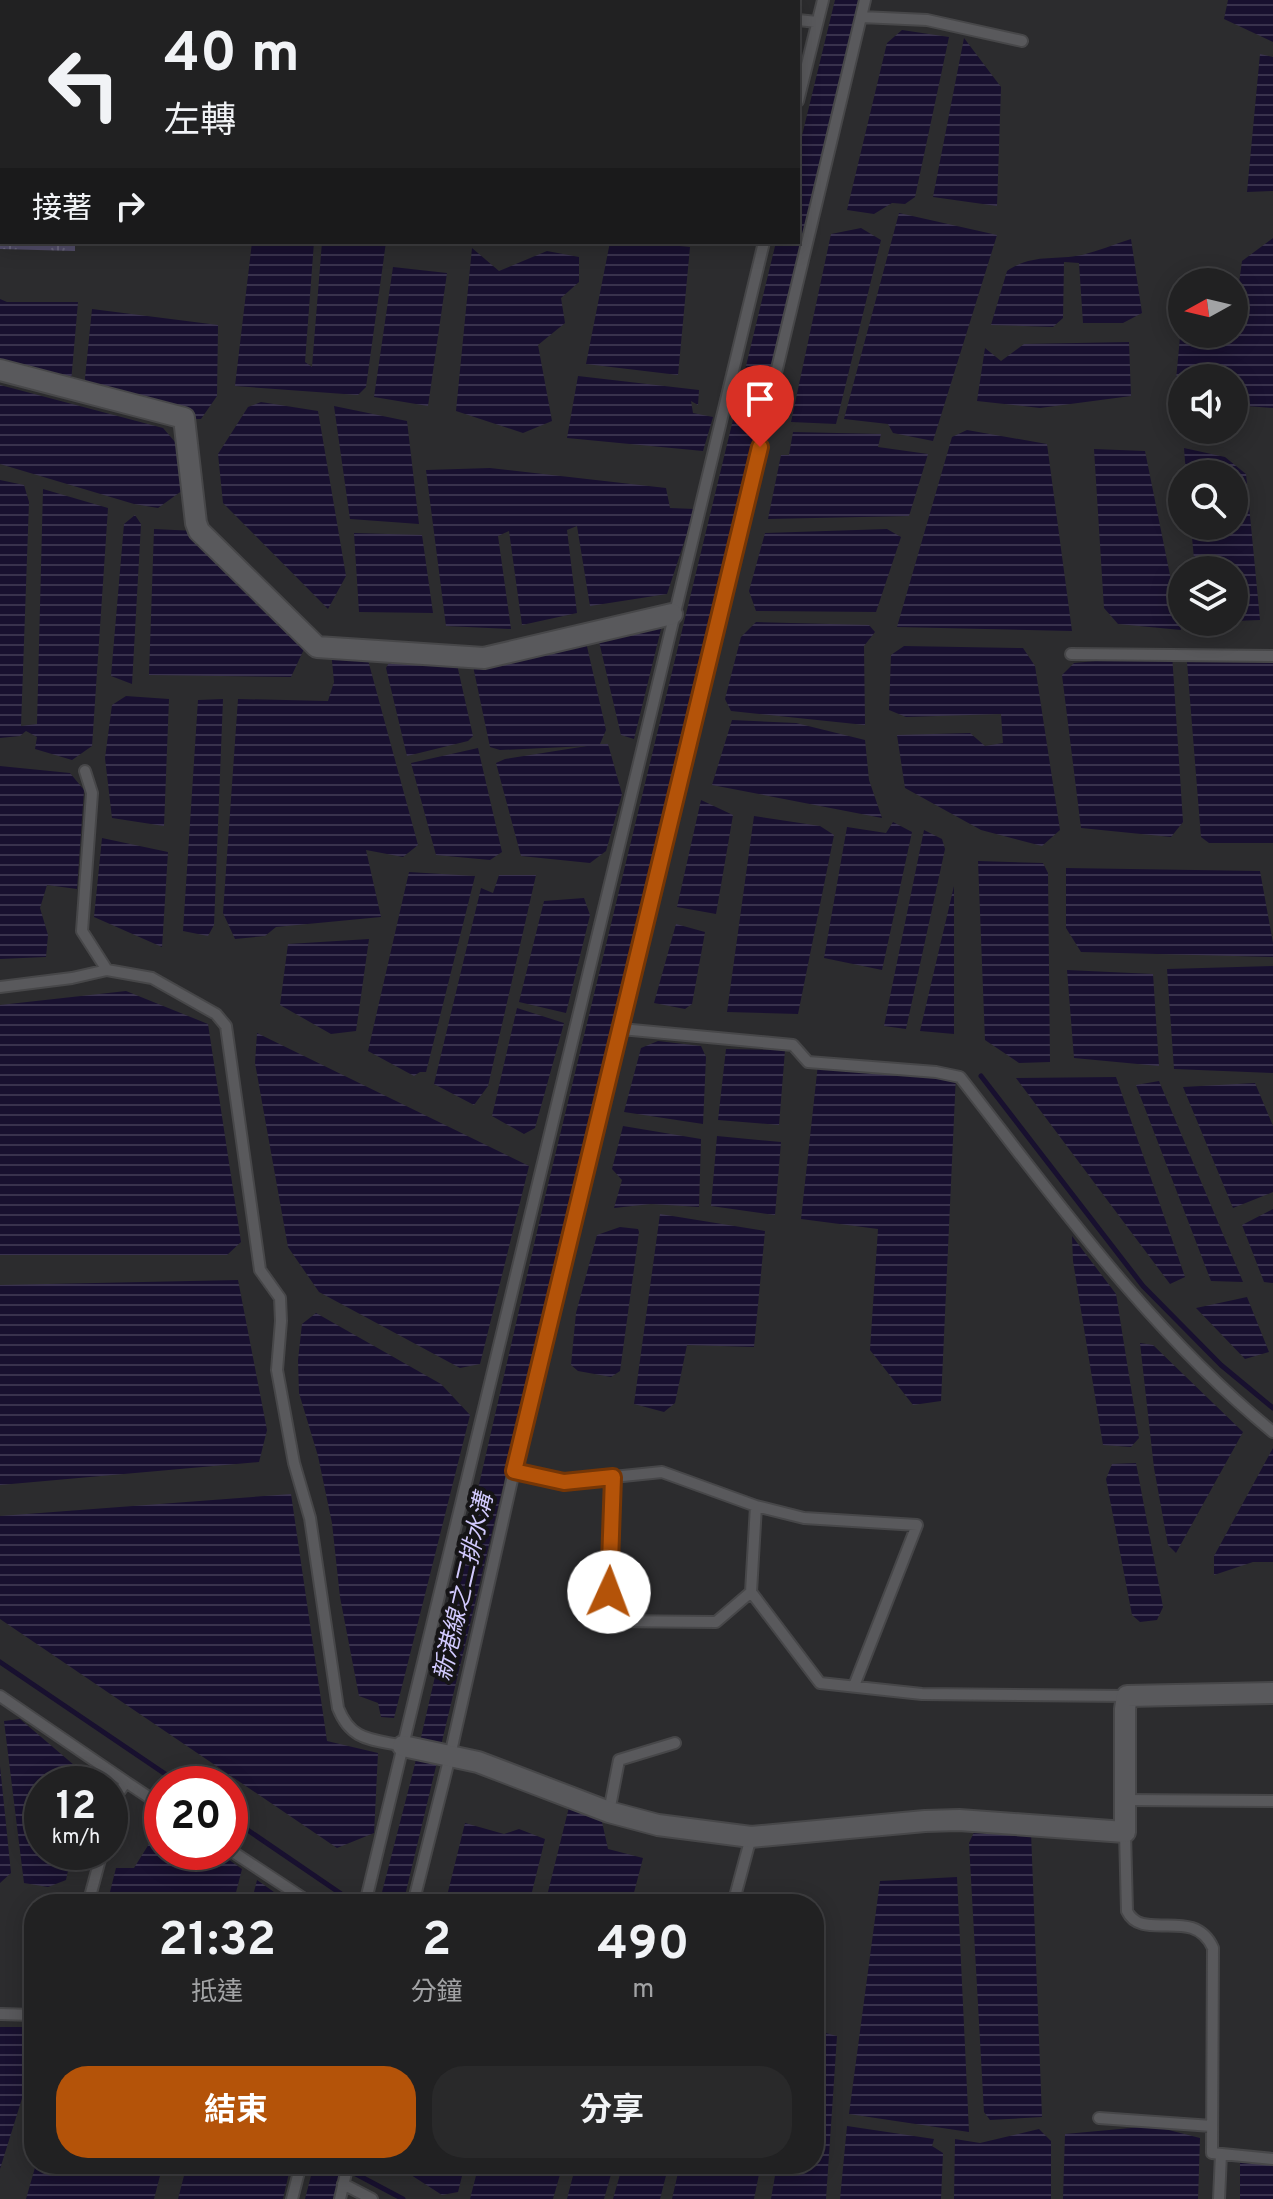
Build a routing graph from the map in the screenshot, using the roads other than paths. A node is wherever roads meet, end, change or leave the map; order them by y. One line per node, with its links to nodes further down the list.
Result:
1 (823, 0): 5 (lane)
2 (865, 0): 3 (lane)
3 (861, 17): 6 (lane); 16 (lane)
4 (800, 20): 5 (lane)
5 (817, 22): 7 (lane)
6 (1022, 41)
7 (800, 93)
8 (764, 244): 10 (lane)
9 (0, 370): 10 (street)
10 (672, 614): 27 (lane)
11 (1071, 654): 12 (lane)
12 (1273, 656)
13 (85, 771): 14 (lane)
14 (107, 970): 15 (lane); 27 (lane)
15 (0, 987)
16 (621, 1029): 17 (lane); 18 (lane)
17 (1273, 1432)
18 (514, 1471): 19 (lane); 28 (lane)
19 (613, 1477): 20 (lane); 21 (lane)
20 (756, 1506): 21 (lane); 22 (lane)
21 (751, 1592): 22 (lane)
22 (854, 1686): 25 (lane)
23 (1273, 1693): 25 (street)
24 (0, 1696): 29 (lane)
25 (1127, 1696): 30 (street)
26 (675, 1743): 32 (lane)
27 (403, 1746): 28 (street); 39 (lane)
28 (450, 1756): 32 (street); 40 (lane)
29 (103, 1766)
30 (1125, 1800): 31 (lane); 33 (street)
31 (1273, 1801)
32 (609, 1812): 34 (street)
33 (1125, 1832): 34 (street); 45 (lane)
34 (751, 1837): 41 (lane)
35 (248, 1862): 38 (lane)
36 (97, 1870): 37 (lane)
37 (91, 1894)
38 (297, 1894)
39 (367, 1894)
40 (416, 1894)
41 (736, 1894)
42 (0, 2014): 43 (lane)
43 (24, 2015)
44 (1099, 2118): 45 (lane)
45 (1212, 2126): 46 (lane)
46 (1221, 2154): 47 (lane); 54 (lane)
47 (1273, 2159)
48 (298, 2174): 51 (lane)
49 (346, 2174): 50 (lane)
50 (343, 2184): 52 (lane); 53 (lane)
51 (292, 2199)
52 (340, 2199)
53 (372, 2199)
54 (1219, 2199)

